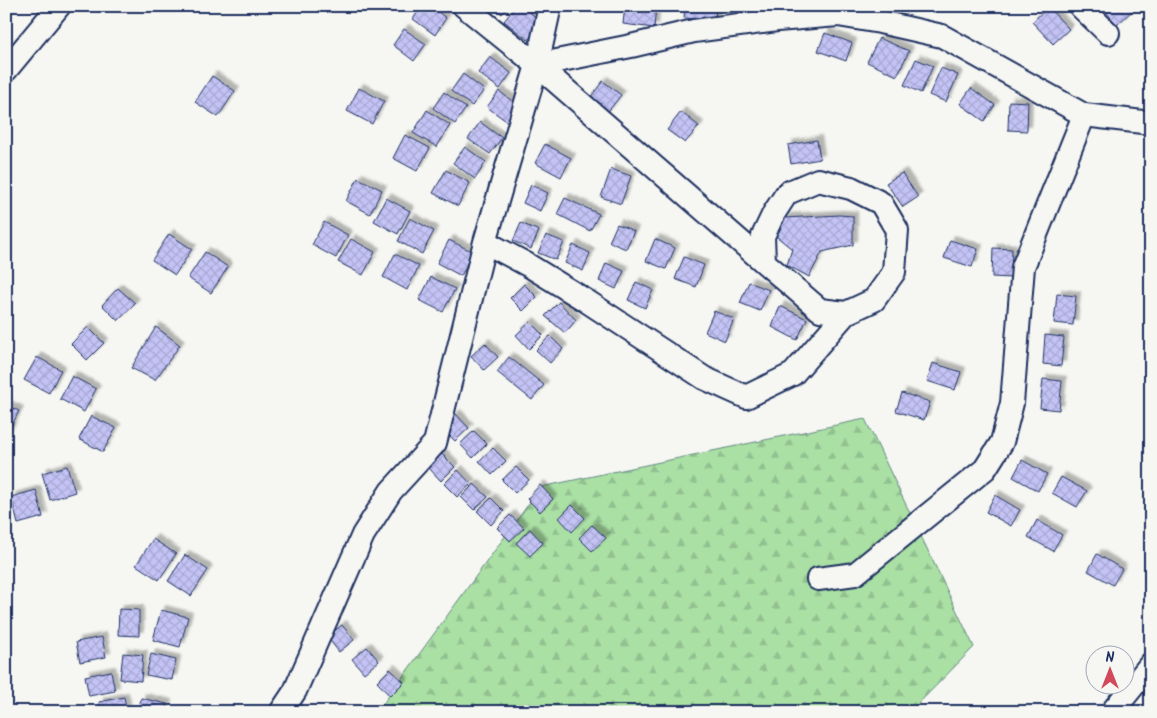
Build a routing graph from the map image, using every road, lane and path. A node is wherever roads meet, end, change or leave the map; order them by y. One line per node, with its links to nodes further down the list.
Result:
1 (59, 6): 7 (street)
2 (464, 6): 6 (street)
3 (550, 6): 6 (street)
4 (1080, 6): 5 (street)
5 (1108, 33)
6 (537, 65): 8 (street); 10 (street); 11 (street)
7 (6, 70)
8 (1084, 115): 9 (street); 13 (street)
9 (1151, 123)
10 (485, 242): 12 (street); 15 (street)
11 (764, 262): 12 (street); 12 (street)
12 (846, 313)
13 (818, 578)
14 (1151, 664): 16 (street)
15 (281, 712)
16 (1112, 712)

